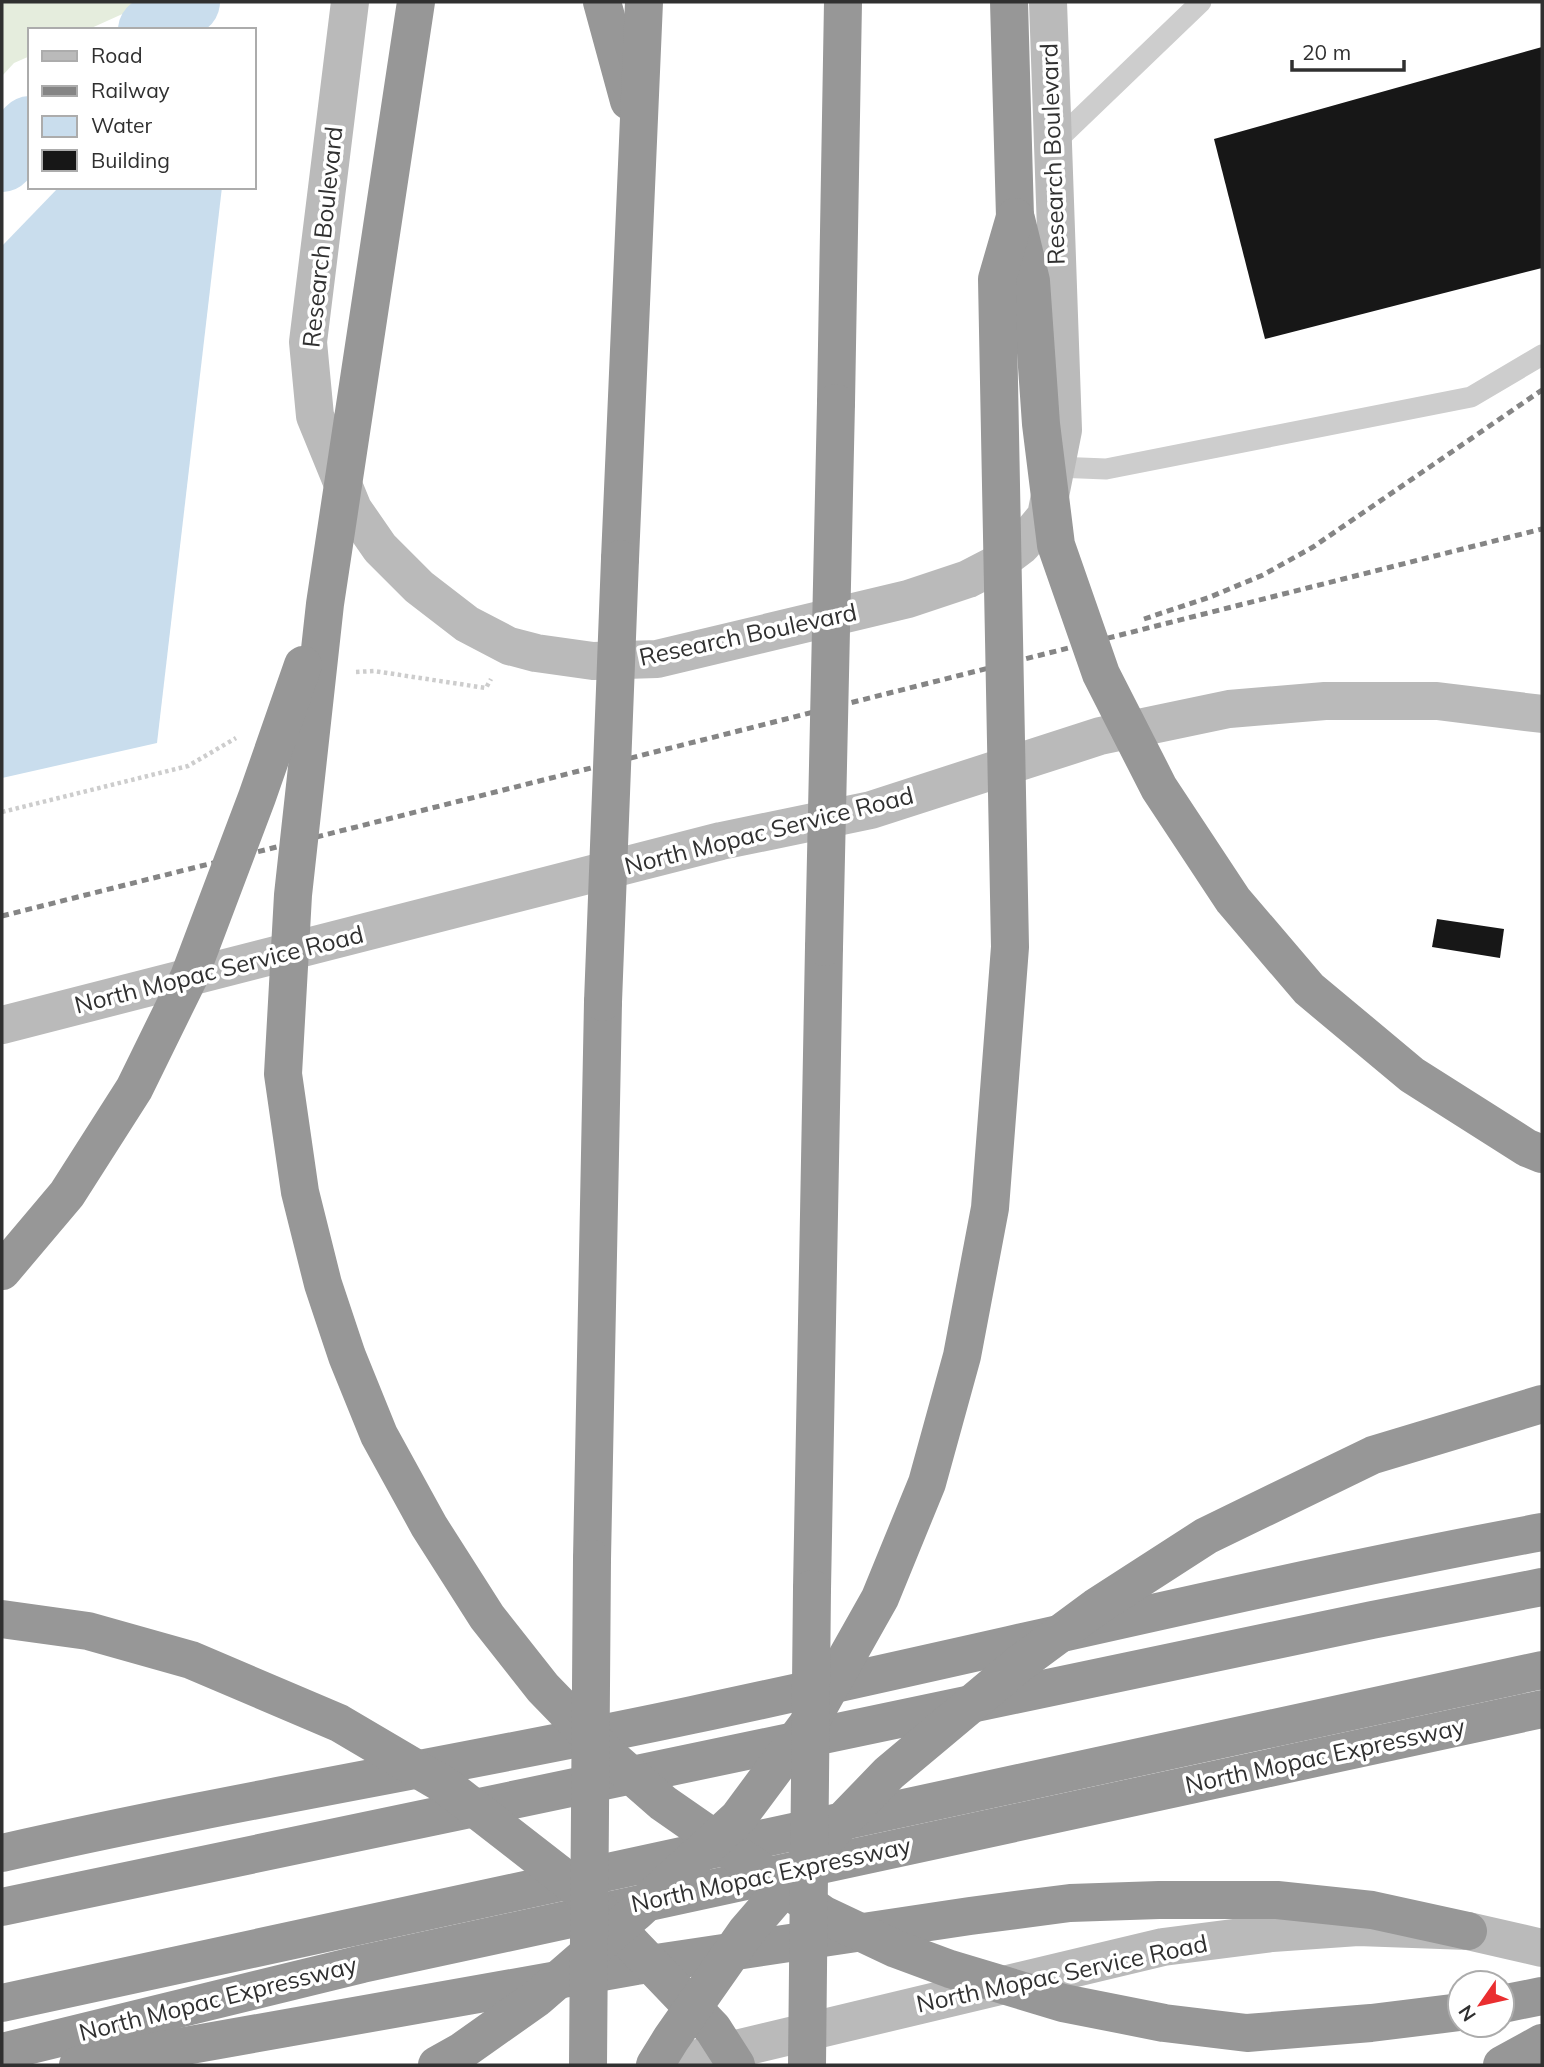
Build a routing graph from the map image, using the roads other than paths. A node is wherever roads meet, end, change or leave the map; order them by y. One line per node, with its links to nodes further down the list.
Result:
1 (350, 2): 13 (main road, Research Boulevard)
2 (416, 2): 14 (highway, bridge)
3 (602, 2): 9 (highway)
4 (644, 2): 9 (highway)
5 (844, 2): 43 (highway, bridge)
6 (1009, 2): 11 (highway)
7 (1048, 2): 10 (main road, Research Boulevard)
8 (1201, 2): 10 (lane)
9 (639, 138): 39 (highway, bridge)
10 (1051, 146): 13 (main road, Research Boulevard)
11 (1015, 217): 17 (highway, bridge); 38 (highway, bridge)
12 (1542, 355): 13 (lane)
13 (1056, 467)
14 (325, 604): 18 (highway, bridge); 34 (highway, bridge)
15 (1542, 714): 16 (main road, North Mopac Service Road)
16 (2, 1025)
17 (1542, 1154)
18 (2, 1270)
19 (1542, 1404): 40 (highway, bridge)
20 (1542, 1532): 26 (highway)
21 (1542, 1587): 28 (highway)
22 (2, 1619): 42 (highway, bridge)
23 (1542, 1670): 33 (highway)
24 (1542, 1709): 36 (highway, North Mopac Expressway)
25 (2, 1826): 26 (highway)
26 (109, 1829): 27 (highway)
27 (2, 1853)
28 (2, 1907)
29 (1468, 1931): 30 (main road, North Mopac Service Road); 37 (highway); 41 (main road, North Mopac Service Road)
30 (1542, 1948)
31 (1542, 1996): 32 (highway)
32 (1516, 2001)
33 (2, 2003)
34 (1446, 2014)
35 (1542, 2043): 44 (highway)
36 (2, 2052)
37 (78, 2065)
38 (437, 2065)
39 (589, 2065)
40 (655, 2065)
41 (669, 2065)
42 (736, 2065)
43 (807, 2065)
44 (1502, 2065)

